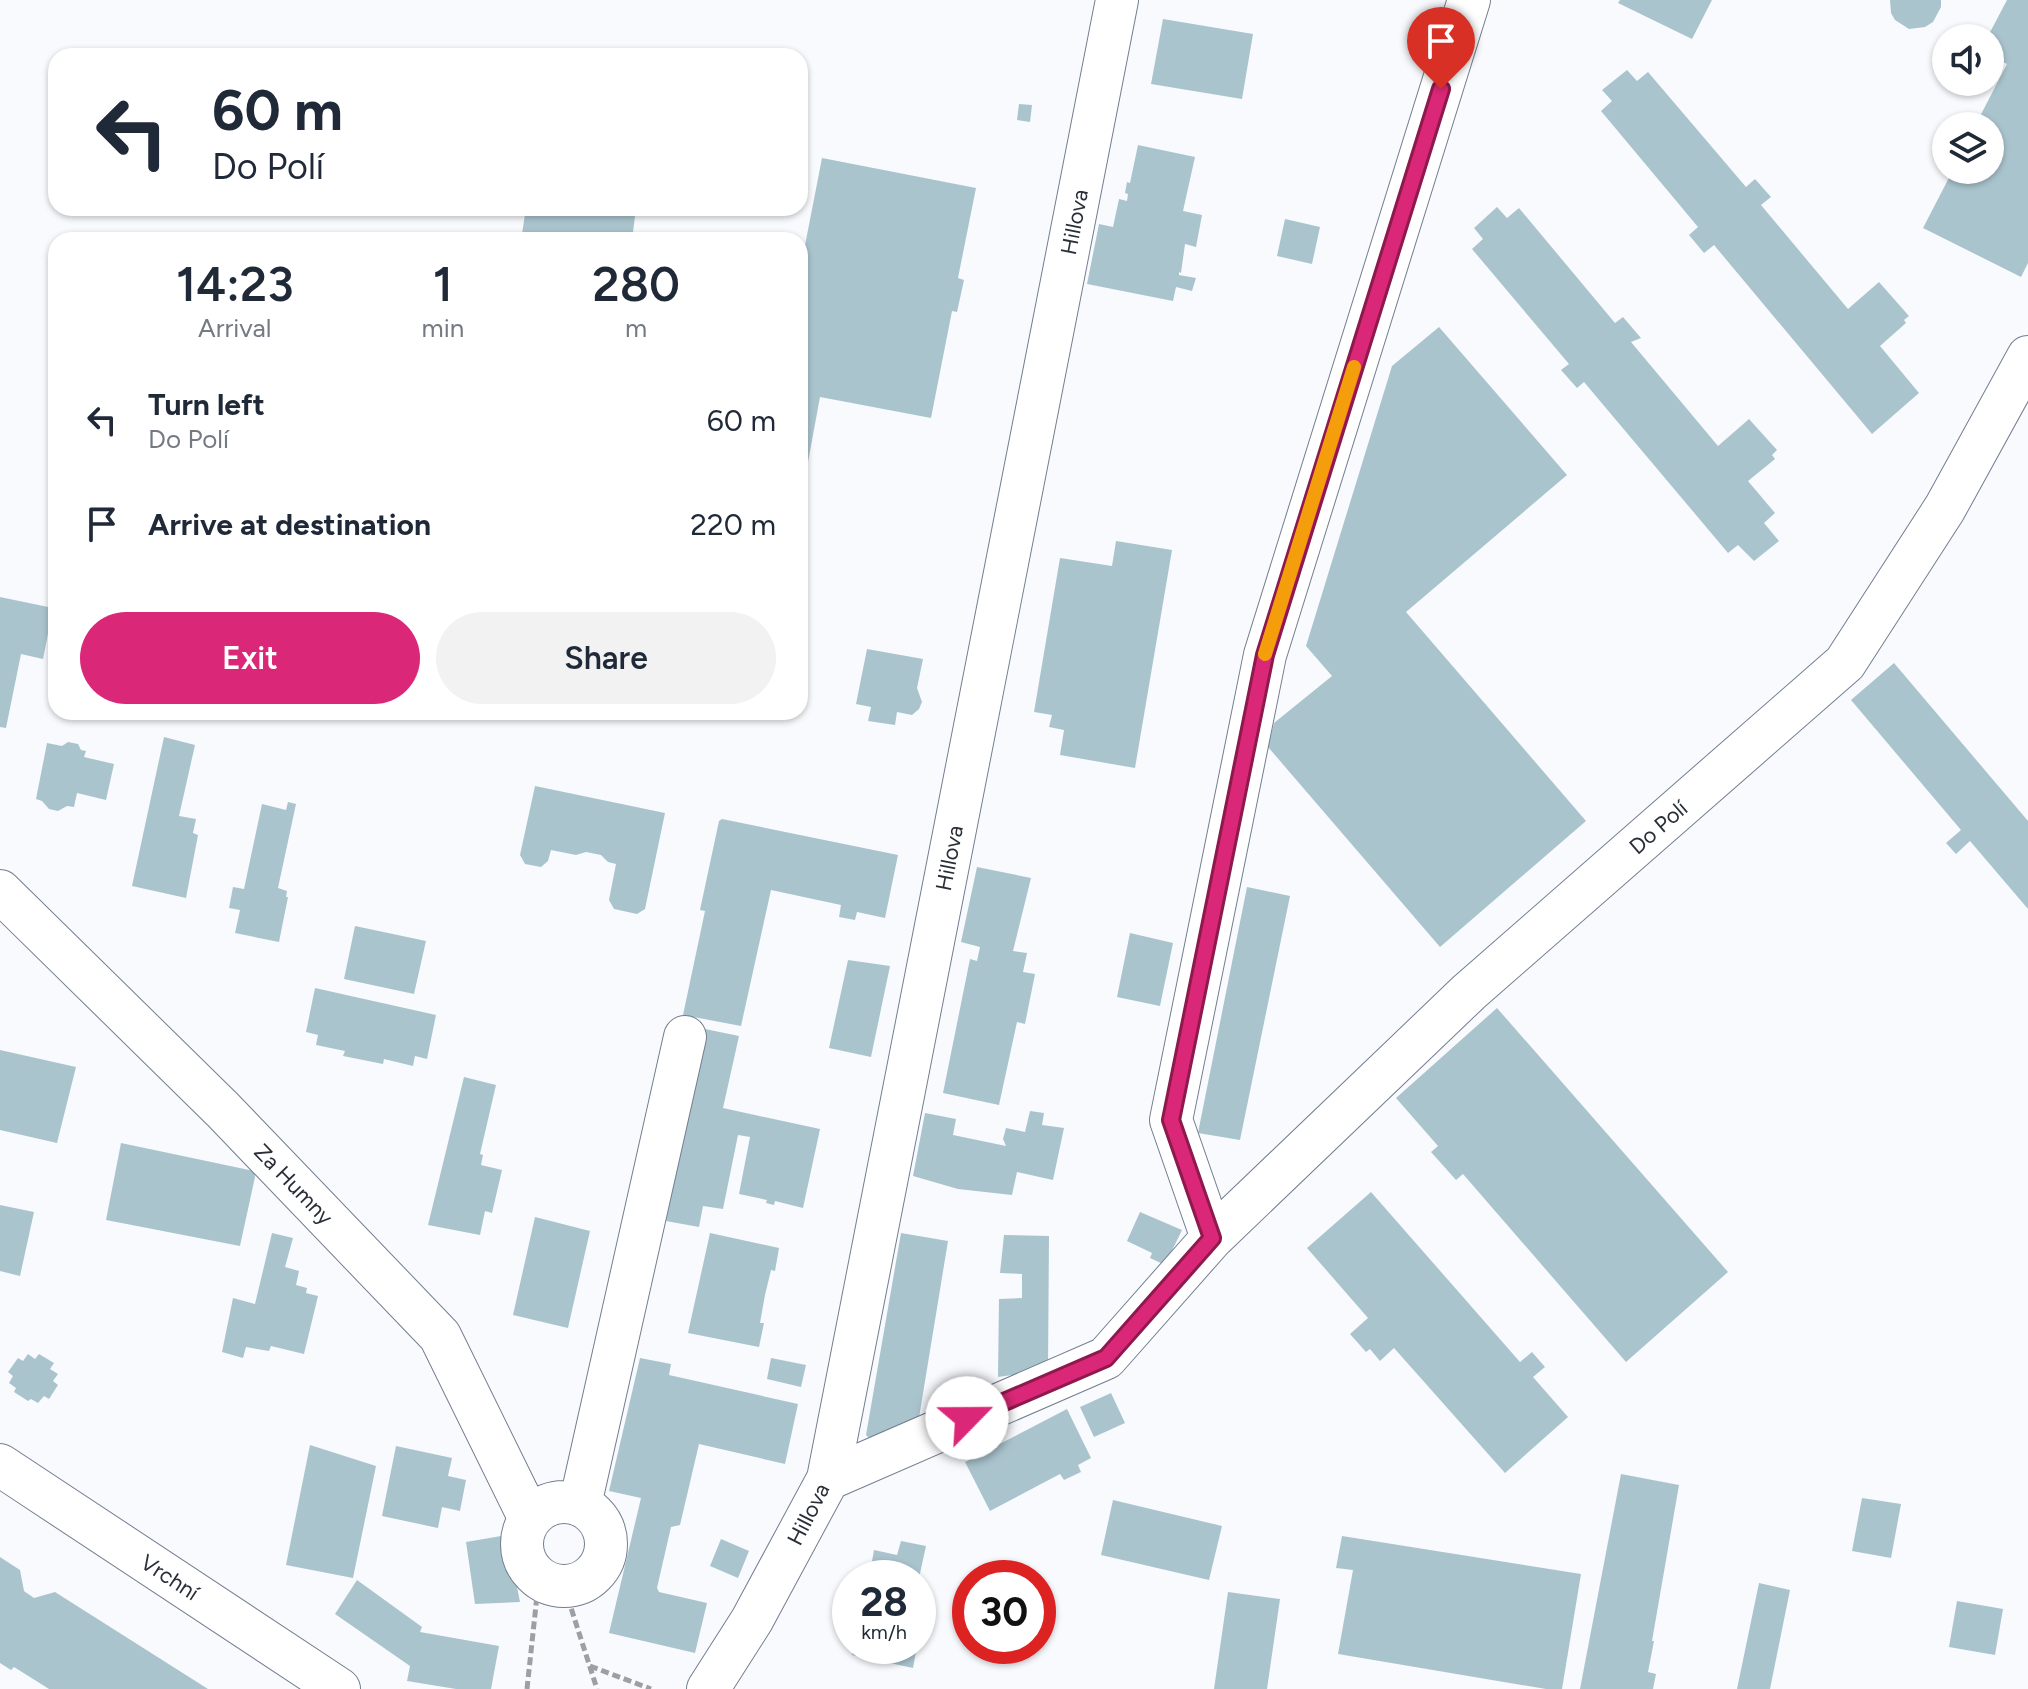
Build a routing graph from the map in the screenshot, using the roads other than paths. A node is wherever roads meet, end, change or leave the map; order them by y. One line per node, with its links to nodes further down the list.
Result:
1 (1117, 0): 8 (street, Hillova)
2 (1469, 0): 6 (street)
3 (2028, 357): 6 (street, Do Polí)
4 (0, 891): 10 (street, Za Humny)
5 (685, 1037): 9 (street)
6 (1212, 1238): 8 (street, Do Polí)
7 (0, 1465): 11 (street, Vrchní)
8 (828, 1479): 12 (street, Hillova)
9 (580, 1505): 10 (street); 10 (street)
10 (530, 1519)
11 (339, 1689)
12 (708, 1689)

